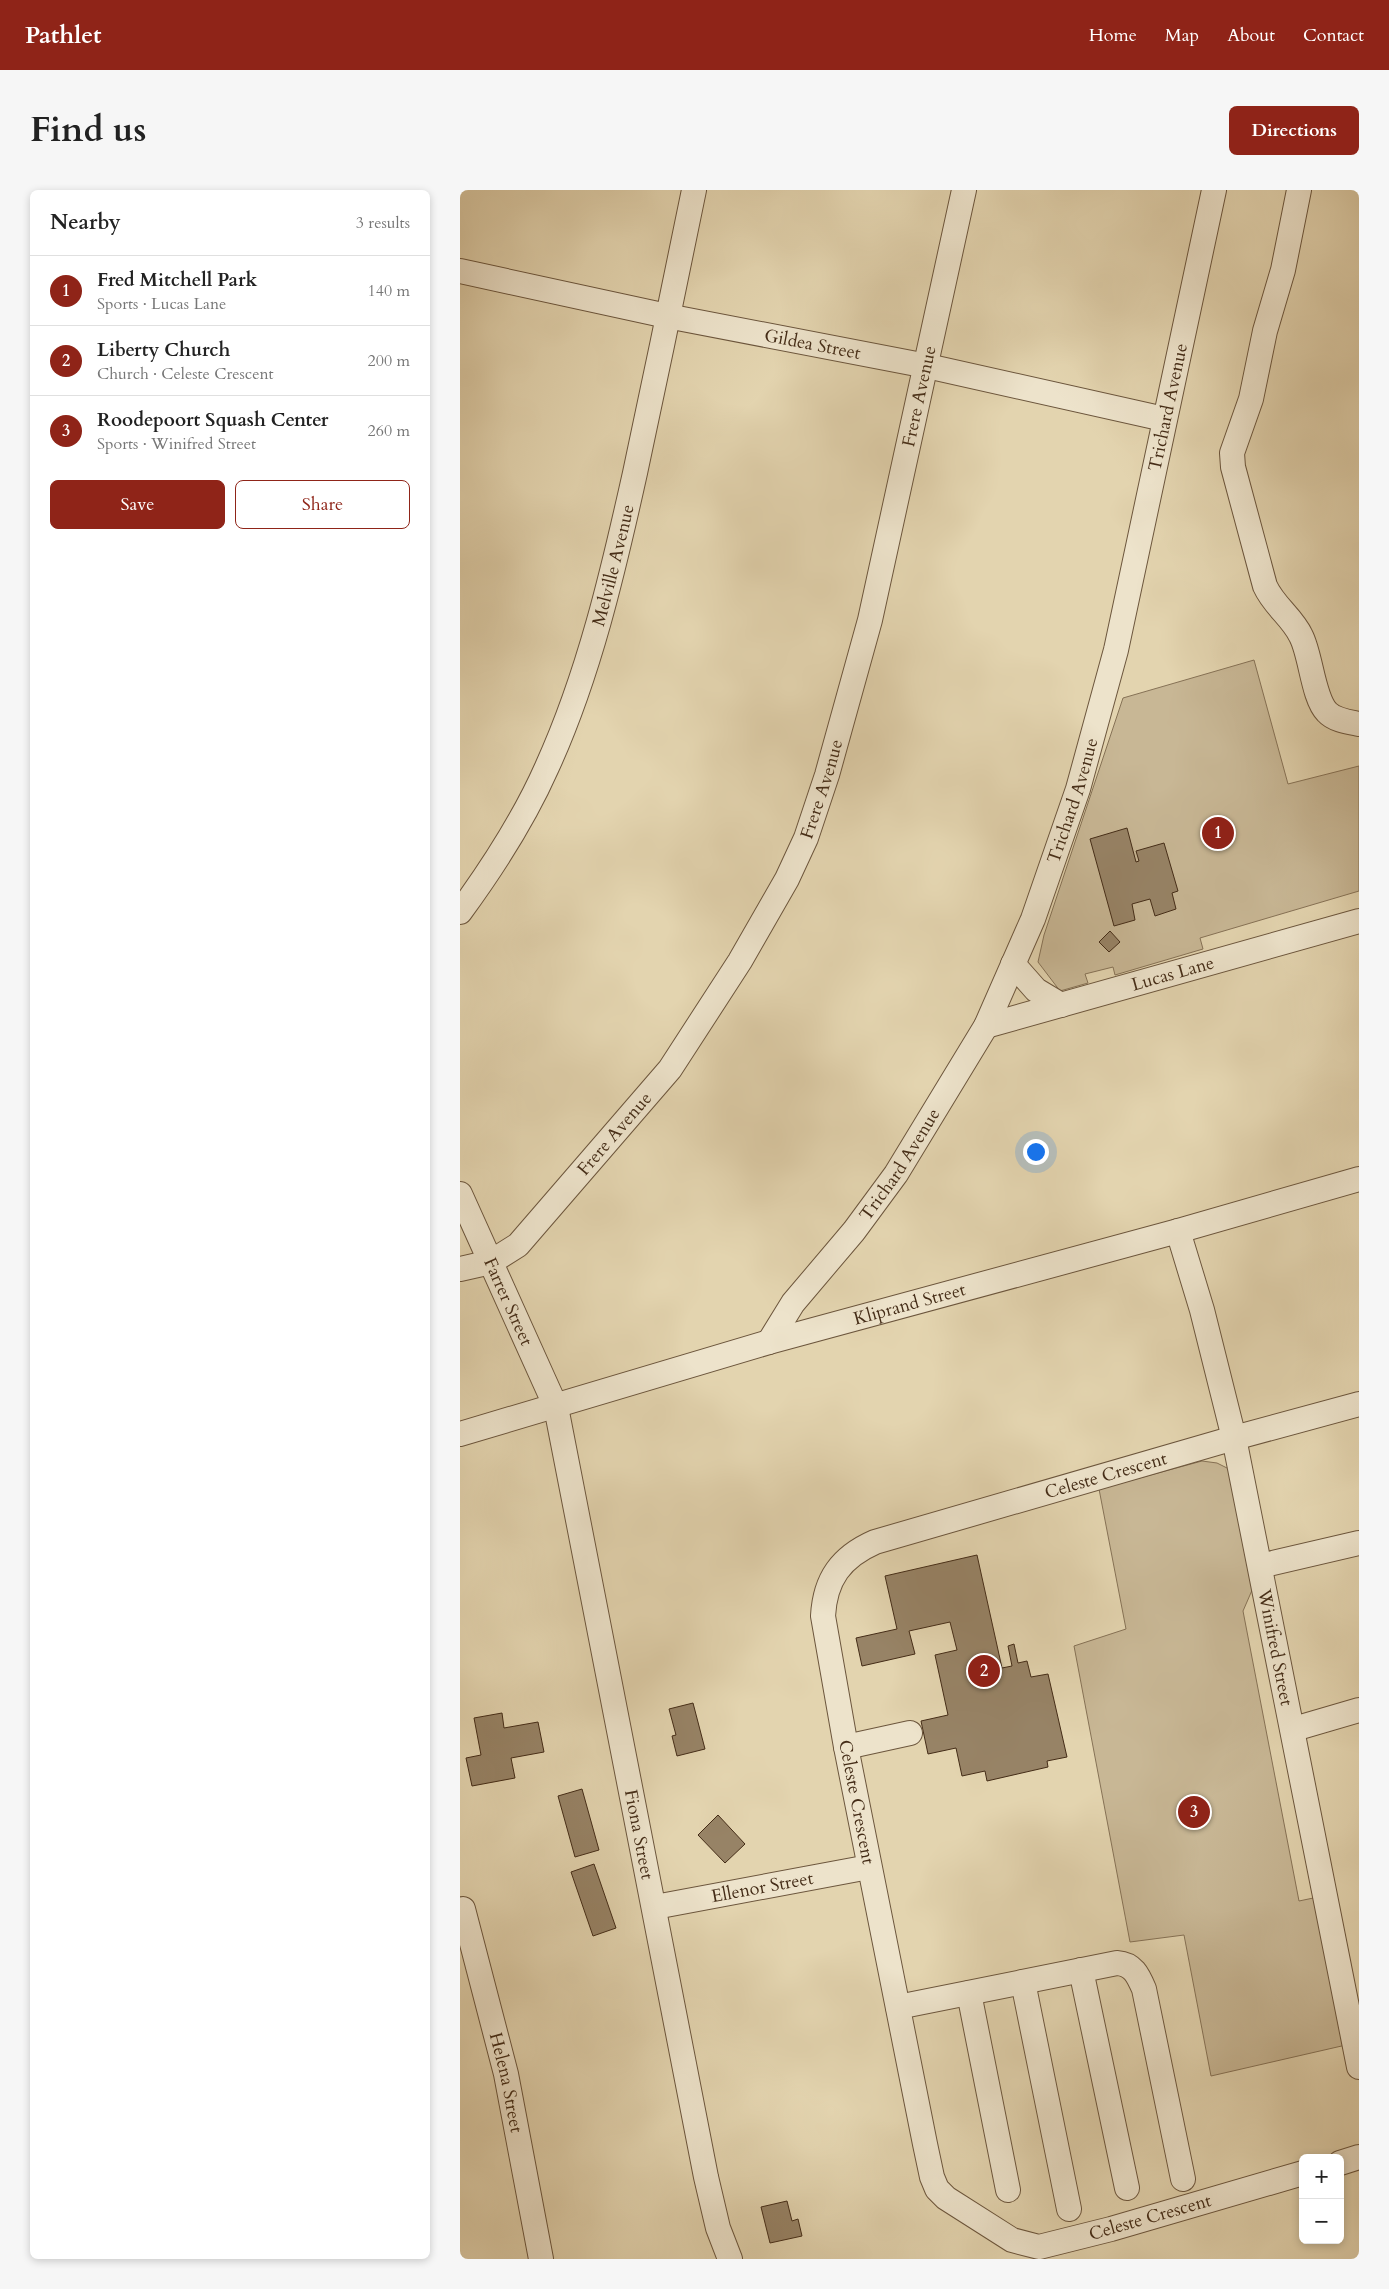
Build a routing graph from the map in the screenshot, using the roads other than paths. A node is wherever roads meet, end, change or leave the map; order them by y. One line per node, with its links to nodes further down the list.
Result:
1 (694, 190): 6 (street, Melville Avenue)
2 (964, 190): 7 (street, Frere Avenue)
3 (1214, 190): 8 (street, Trichard Avenue)
4 (1298, 190): 9 (street)
5 (460, 271): 6 (street, Gildea Street)
6 (667, 316): 7 (street, Gildea Street); 10 (street, Melville Avenue)
7 (927, 366): 8 (street, Gildea Street); 18 (street, Frere Avenue)
8 (1164, 419): 12 (street, Trichard Avenue)
9 (1359, 724)
10 (460, 912)
11 (1359, 921): 13 (street, Lucas Lane)
12 (1013, 964): 13 (street); 14 (street, Trichard Avenue)
13 (1062, 1005): 14 (street, Lucas Lane)
14 (986, 1026): 20 (street, Trichard Avenue)
15 (1359, 1179): 17 (street, Kliprand Street)
16 (460, 1194): 18 (street, Farrer Street)
17 (1178, 1231): 20 (street, Kliprand Street); 24 (street, Winifred Street)
18 (491, 1262): 19 (street, Frere Avenue); 22 (street, Farrer Street)
19 (460, 1269)
20 (769, 1342): 22 (street, Kliprand Street)
21 (1359, 1404): 24 (street, Celeste Crescent)
22 (556, 1407): 23 (street, Kliprand Street); 32 (street, Fiona Street)
23 (460, 1434)
24 (1234, 1438): 26 (street, Winifred Street); 30 (street, Celeste Crescent)
25 (1359, 1543): 26 (street)
26 (1260, 1566): 28 (street, Winifred Street)
27 (1359, 1710): 28 (street)
28 (1294, 1729): 38 (street, Winifred Street)
29 (910, 1733): 30 (street)
30 (846, 1746): 31 (street, Celeste Crescent)
31 (869, 1866): 32 (street, Ellenor Street); 37 (street, Celeste Crescent)
32 (655, 1907): 47 (street, Fiona Street)
33 (463, 1908): 46 (street, Helena Street)
34 (1081, 1970): 35 (street); 42 (street); 43 (street)
35 (1023, 1982): 36 (street); 45 (street)
36 (969, 1993): 37 (street); 44 (street)
37 (898, 2007): 41 (street, Celeste Crescent)
38 (1359, 2067)
39 (1359, 2157): 40 (street)
40 (1344, 2162)
41 (1299, 2174)
42 (1183, 2179)
43 (1127, 2188)
44 (1008, 2190)
45 (1069, 2210)
46 (541, 2259)
47 (730, 2259)

